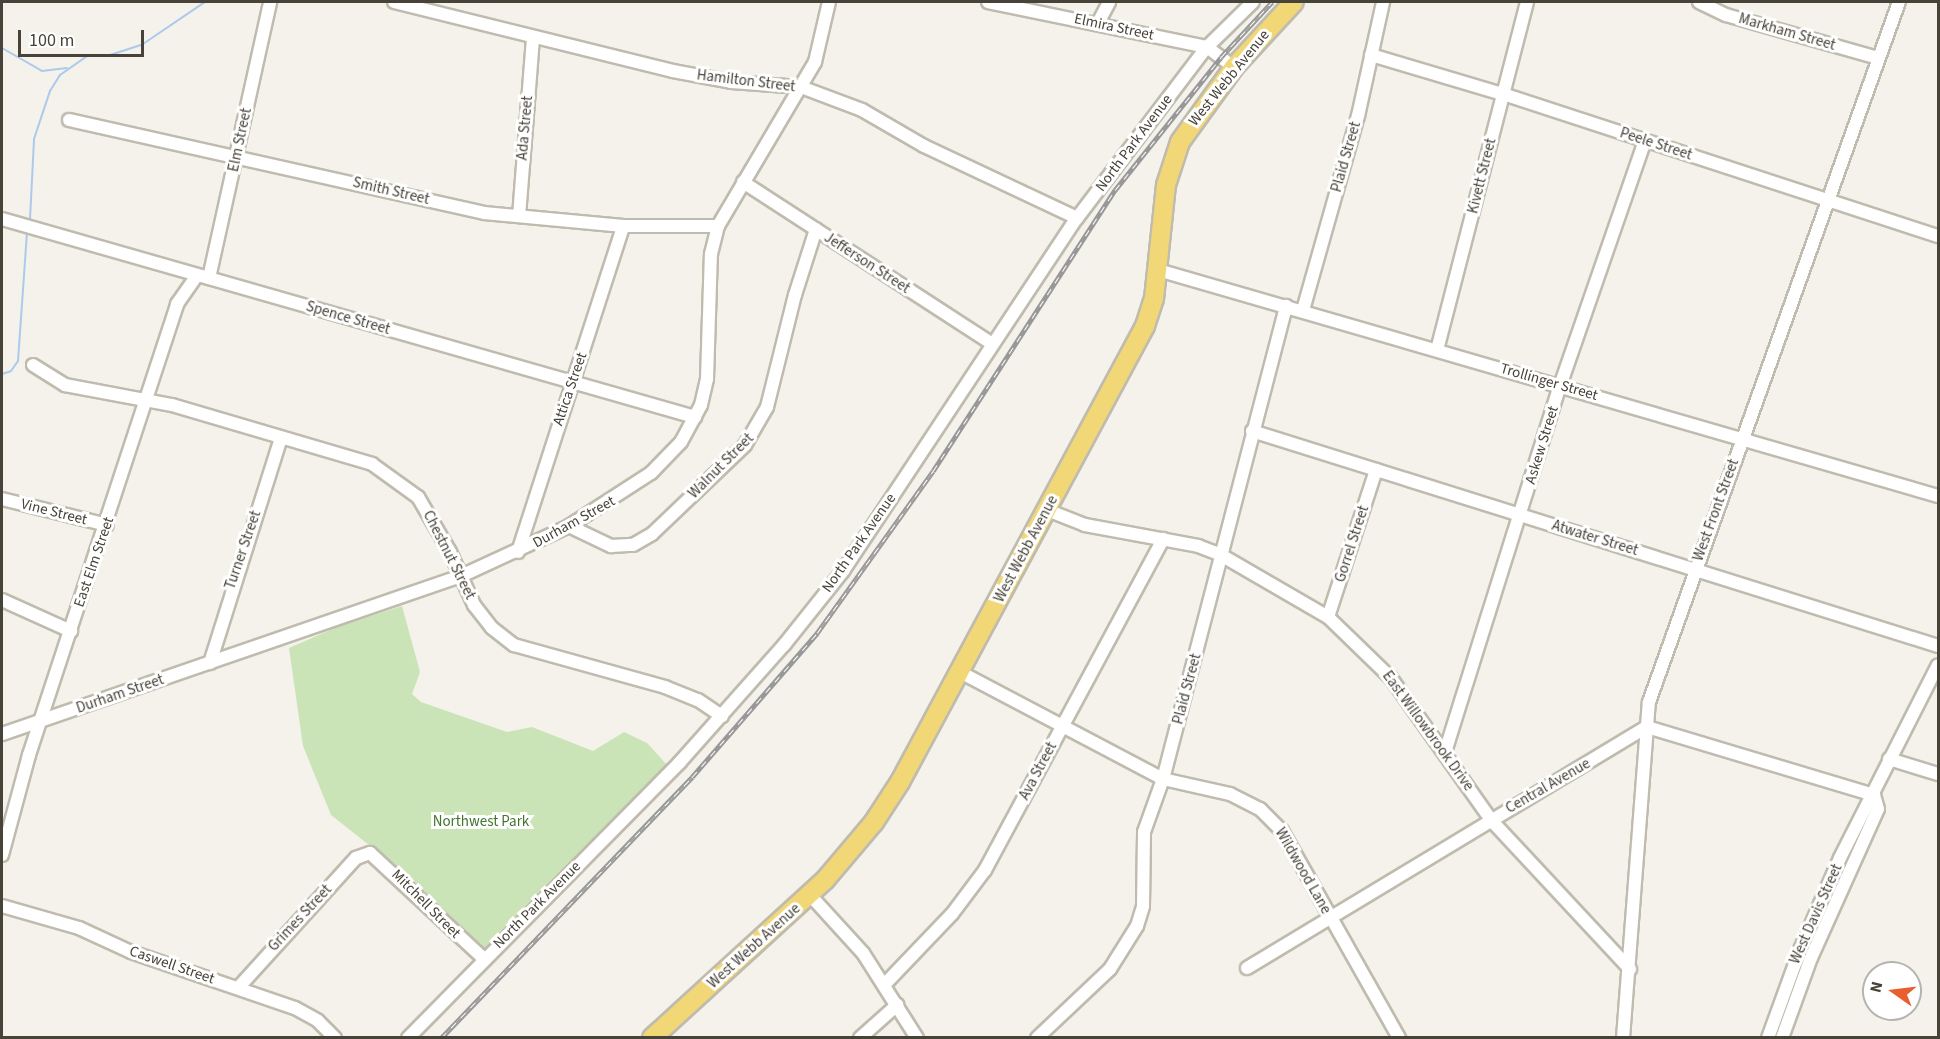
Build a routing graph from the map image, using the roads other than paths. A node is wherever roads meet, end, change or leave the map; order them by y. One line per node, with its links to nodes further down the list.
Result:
1 (270, 2): 22 (street, Elm Street)
2 (394, 2): 13 (street, Hamilton Street)
3 (829, 2): 18 (street, Durham Street)
4 (988, 2): 12 (street, Elmira Street)
5 (1109, 2): 12 (street)
6 (1253, 2): 14 (street, North Park Avenue)
7 (1294, 2): 17 (highway, West Webb Avenue)
8 (1383, 2): 15 (street, Plaid Street)
9 (1527, 2): 19 (street, Kivett Street)
10 (1699, 2): 16 (street, Markham Street)
11 (1899, 2): 16 (street, West Front Street)
12 (1098, 23): 14 (street, Elmira Street)
13 (534, 39): 18 (street, Hamilton Street); 25 (street, Ada Street)
14 (1207, 47): 17 (street, Elmira Street); 26 (street, North Park Avenue)
15 (1371, 55): 19 (street, Peele Street); 35 (street, Plaid Street)
16 (1878, 58): 24 (street, West Front Street)
17 (1234, 67): 32 (highway, West Webb Avenue)
18 (801, 87): 23 (street, Durham Street); 26 (street, Hamilton Street)
19 (1503, 94): 21 (street, Peele Street); 37 (street, Kivett Street)
20 (69, 120): 22 (street, Smith Street)
21 (1645, 140): 24 (street, Peele Street); 40 (street, Askew Street)
22 (237, 156): 25 (street, Smith Street); 33 (street, Elm Street)
23 (743, 182): 29 (street, Durham Street); 30 (street, Jefferson Street)
24 (1827, 202): 31 (street, Peele Street); 45 (street, West Front Street)
25 (519, 216): 28 (street, Smith Street)
26 (1077, 218): 36 (street, North Park Avenue)
27 (2, 219): 33 (street, Spence Street)
28 (622, 226): 29 (street, Smith Street); 39 (street, Attica Street)
29 (718, 226): 42 (street, Durham Street)
30 (816, 229): 36 (street, Jefferson Street); 52 (street, Walnut Street)
31 (1938, 236)
32 (1158, 270): 34 (street, Trollinger Street); 49 (highway, West Webb Avenue)
33 (203, 276): 39 (street, Spence Street); 41 (street, East Elm Street)
34 (1286, 306): 35 (street, Trollinger Street); 43 (street, Plaid Street)
35 (1303, 310): 37 (street, Trollinger Street)
36 (991, 344): 65 (street, North Park Avenue)
37 (1437, 350): 40 (street, Trollinger Street)
38 (33, 365): 41 (street, Chestnut Street)
39 (574, 380): 42 (street, Spence Street); 54 (street, Attica Street)
40 (1560, 386): 45 (street, Trollinger Street); 50 (street, Askew Street)
41 (147, 399): 44 (street, Chestnut Street); 51 (street, East Elm Street)
42 (695, 417): 52 (street, Durham Street)
43 (1252, 431): 46 (street, Atwater Street); 55 (street, Plaid Street)
44 (281, 438): 57 (street, Chestnut Street); 62 (street, Turner Street)
45 (1742, 438): 47 (street, Trollinger Street); 56 (street, West Front Street)
46 (1376, 470): 50 (street, Atwater Street); 59 (street, Gorrel Street)
47 (1938, 496)
48 (2, 499): 51 (street, Vine Street)
49 (1047, 510): 53 (street, East Willowbrook Drive); 64 (highway, West Webb Avenue)
50 (1520, 514): 56 (street, Atwater Street); 70 (street, Askew Street)
51 (107, 525): 60 (street, East Elm Street)
52 (569, 526): 54 (street, Durham Street)
53 (1163, 539): 55 (street, East Willowbrook Drive); 67 (street, Ava Street)
54 (518, 552): 57 (street, Durham Street)
55 (1221, 555): 59 (street, East Willowbrook Drive); 73 (street, Plaid Street)
56 (1695, 568): 61 (street, Atwater Street); 68 (street, West Front Street)
57 (461, 576): 62 (street, Durham Street); 65 (street, Chestnut Street)
58 (2, 600): 60 (street)
59 (1328, 617): 70 (street, East Willowbrook Drive)
60 (71, 631): 66 (street, East Elm Street)
61 (1938, 646)
62 (210, 663): 66 (street, Durham Street)
63 (1938, 665): 71 (street, West Davis Street)
64 (960, 672): 67 (street, Wildwood Lane); 78 (highway, West Webb Avenue)
65 (722, 716): 81 (street, North Park Avenue)
66 (41, 720): 69 (street, Durham Street); 77 (street, East Elm Street)
67 (1062, 727): 73 (street, Wildwood Lane); 84 (street, Ava Street)
68 (1647, 727): 74 (street); 75 (street, Central Avenue); 83 (street, West Front Street)
69 (2, 734)
70 (1445, 752): 75 (street, East Willowbrook Drive)
71 (1889, 759): 72 (street); 74 (street, West Davis Street)
72 (1938, 774)
73 (1163, 779): 80 (street, Wildwood Lane); 92 (street, Plaid Street)
74 (1874, 795): 95 (street, West Davis Street); 96 (street, West Davis Street)
75 (1491, 820): 80 (street, Central Avenue); 83 (street, East Willowbrook Drive)
76 (366, 853): 81 (street, Mitchell Street); 85 (street, Grimes Street)
77 (2, 855)
78 (810, 895): 84 (street); 89 (highway, West Webb Avenue)
79 (2, 906): 85 (street, Caswell Street)
80 (1329, 916): 82 (street, Central Avenue); 93 (street, Wildwood Lane)
81 (484, 959): 88 (street, North Park Avenue)
82 (1247, 968)
83 (1630, 969): 94 (street, West Front Street)
84 (885, 984): 86 (street)
85 (238, 987): 87 (street, Caswell Street)
86 (897, 1005): 90 (street); 91 (street)
87 (335, 1038)
88 (408, 1038)
89 (652, 1038)
90 (860, 1038)
91 (917, 1038)
92 (1037, 1038)
93 (1399, 1038)
94 (1623, 1038)
95 (1768, 1038)
96 (1782, 1038)

